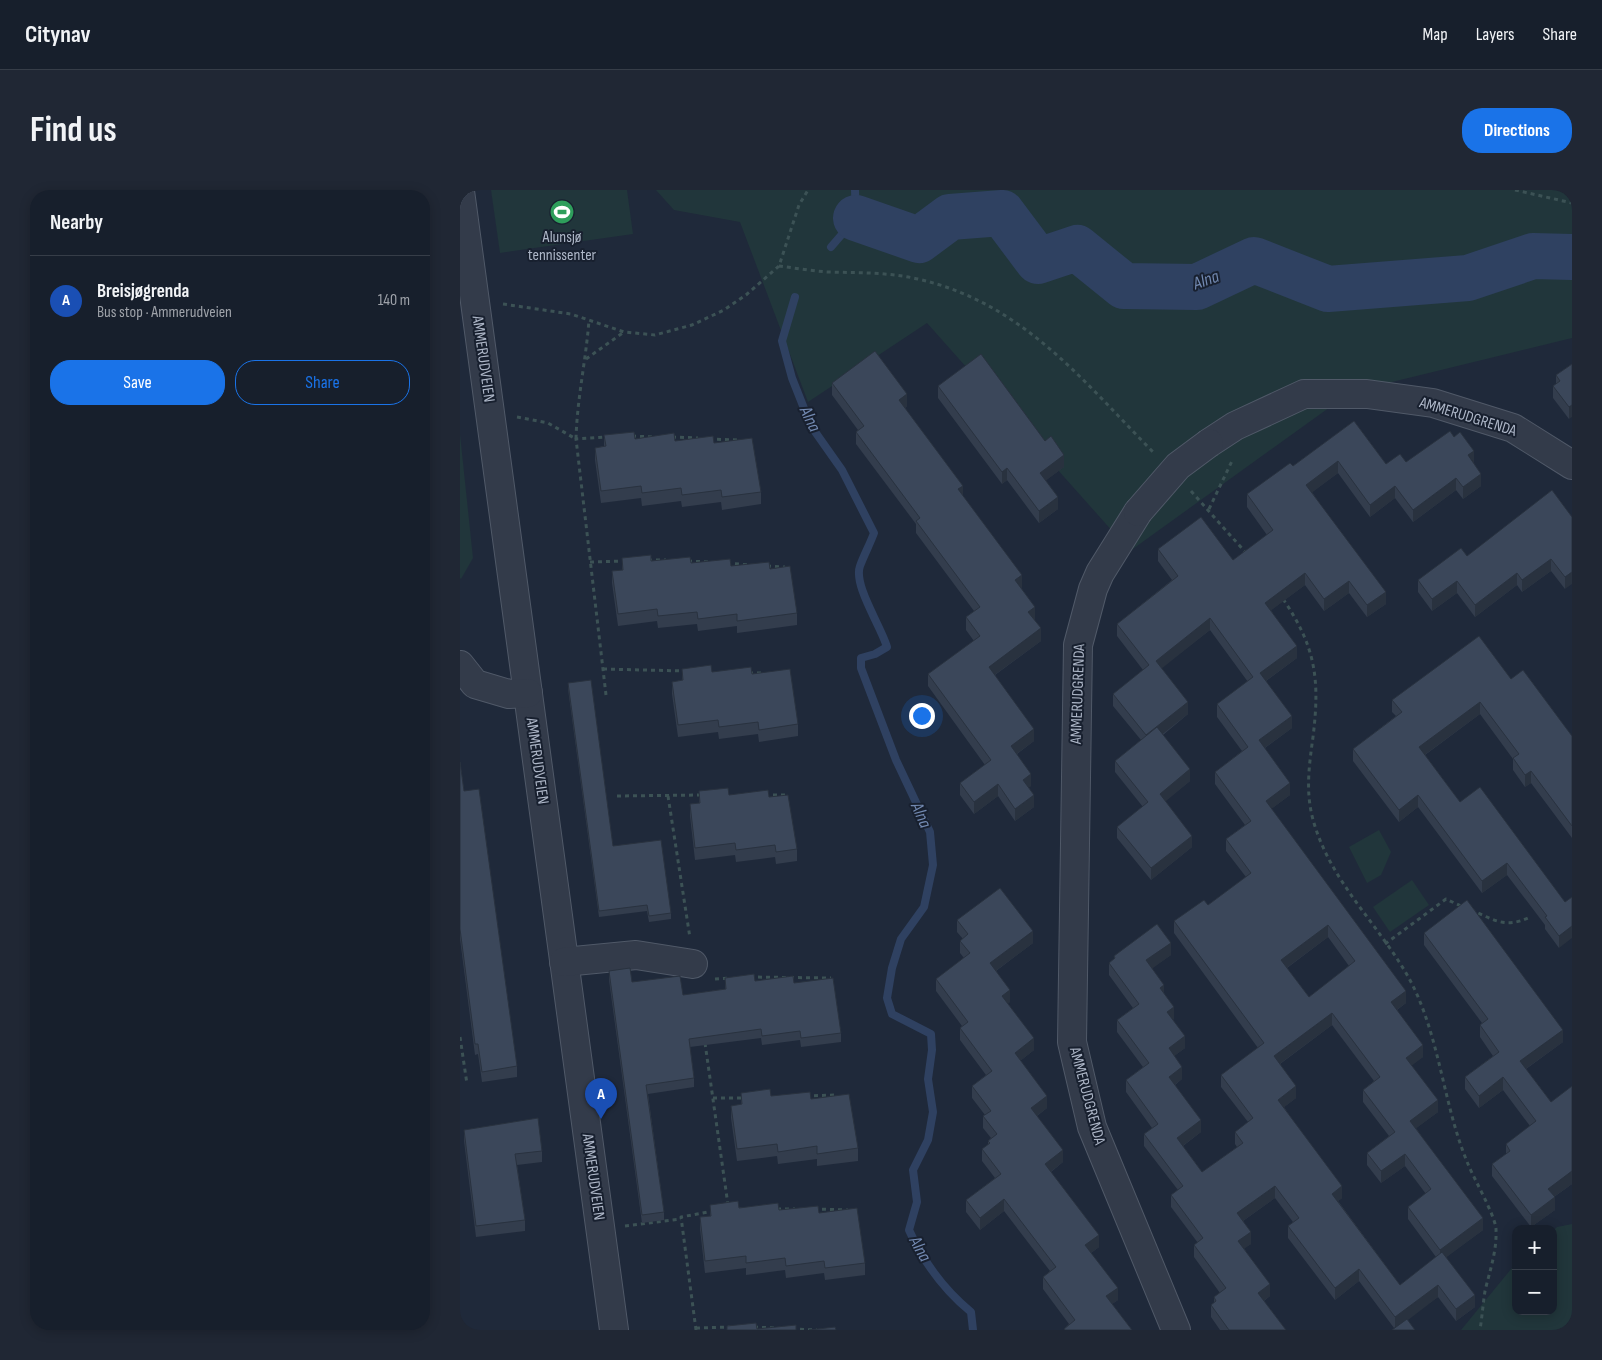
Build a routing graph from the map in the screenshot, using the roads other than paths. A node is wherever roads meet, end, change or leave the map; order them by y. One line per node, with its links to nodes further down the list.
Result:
1 (460, 191): 4 (street, AMMERUDVEIEN)
2 (1572, 465): 8 (street, AMMERUDGRENDA, bridge)
3 (460, 665): 4 (street)
4 (528, 693): 5 (street, AMMERUDVEIEN)
5 (564, 962): 6 (street); 7 (street, AMMERUDVEIEN)
6 (693, 964)
7 (614, 1330)
8 (1176, 1330)

